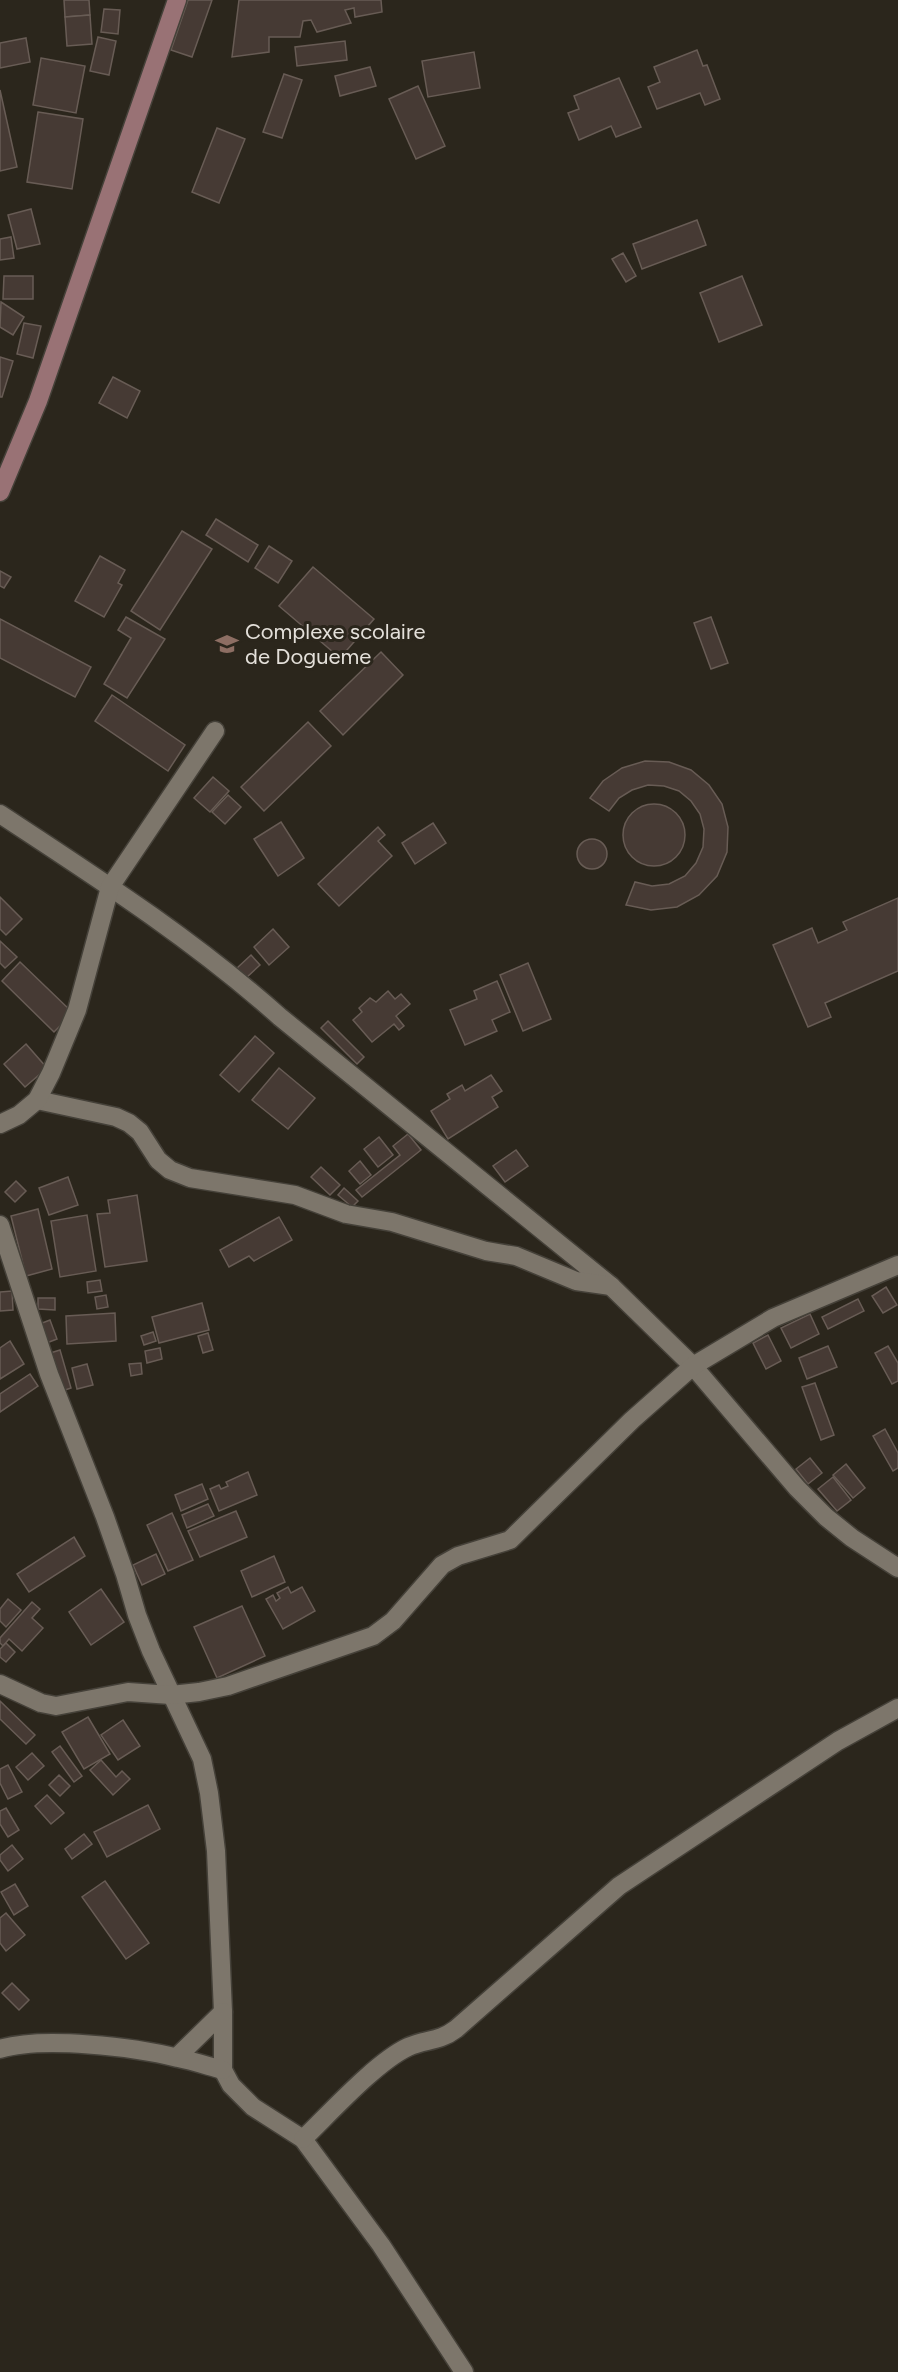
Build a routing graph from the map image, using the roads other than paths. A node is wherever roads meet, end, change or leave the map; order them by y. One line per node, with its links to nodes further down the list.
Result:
1 (177, 0): 2 (street)
2 (0, 492)
3 (215, 731): 5 (street)
4 (0, 814): 5 (street)
5 (110, 887): 6 (street); 10 (street)
6 (37, 1100): 7 (street); 10 (street)
7 (0, 1124)
8 (0, 1225): 14 (street)
9 (898, 1265): 11 (street)
10 (611, 1286): 11 (street)
11 (693, 1366): 12 (street); 14 (street)
12 (898, 1568)
13 (0, 1684): 14 (street)
14 (171, 1695): 16 (street)
15 (898, 1708): 20 (street)
16 (223, 2012): 18 (street); 19 (street)
17 (0, 2049): 18 (street)
18 (177, 2057): 19 (street)
19 (223, 2070): 20 (street)
20 (303, 2139): 21 (street)
21 (464, 2372)

